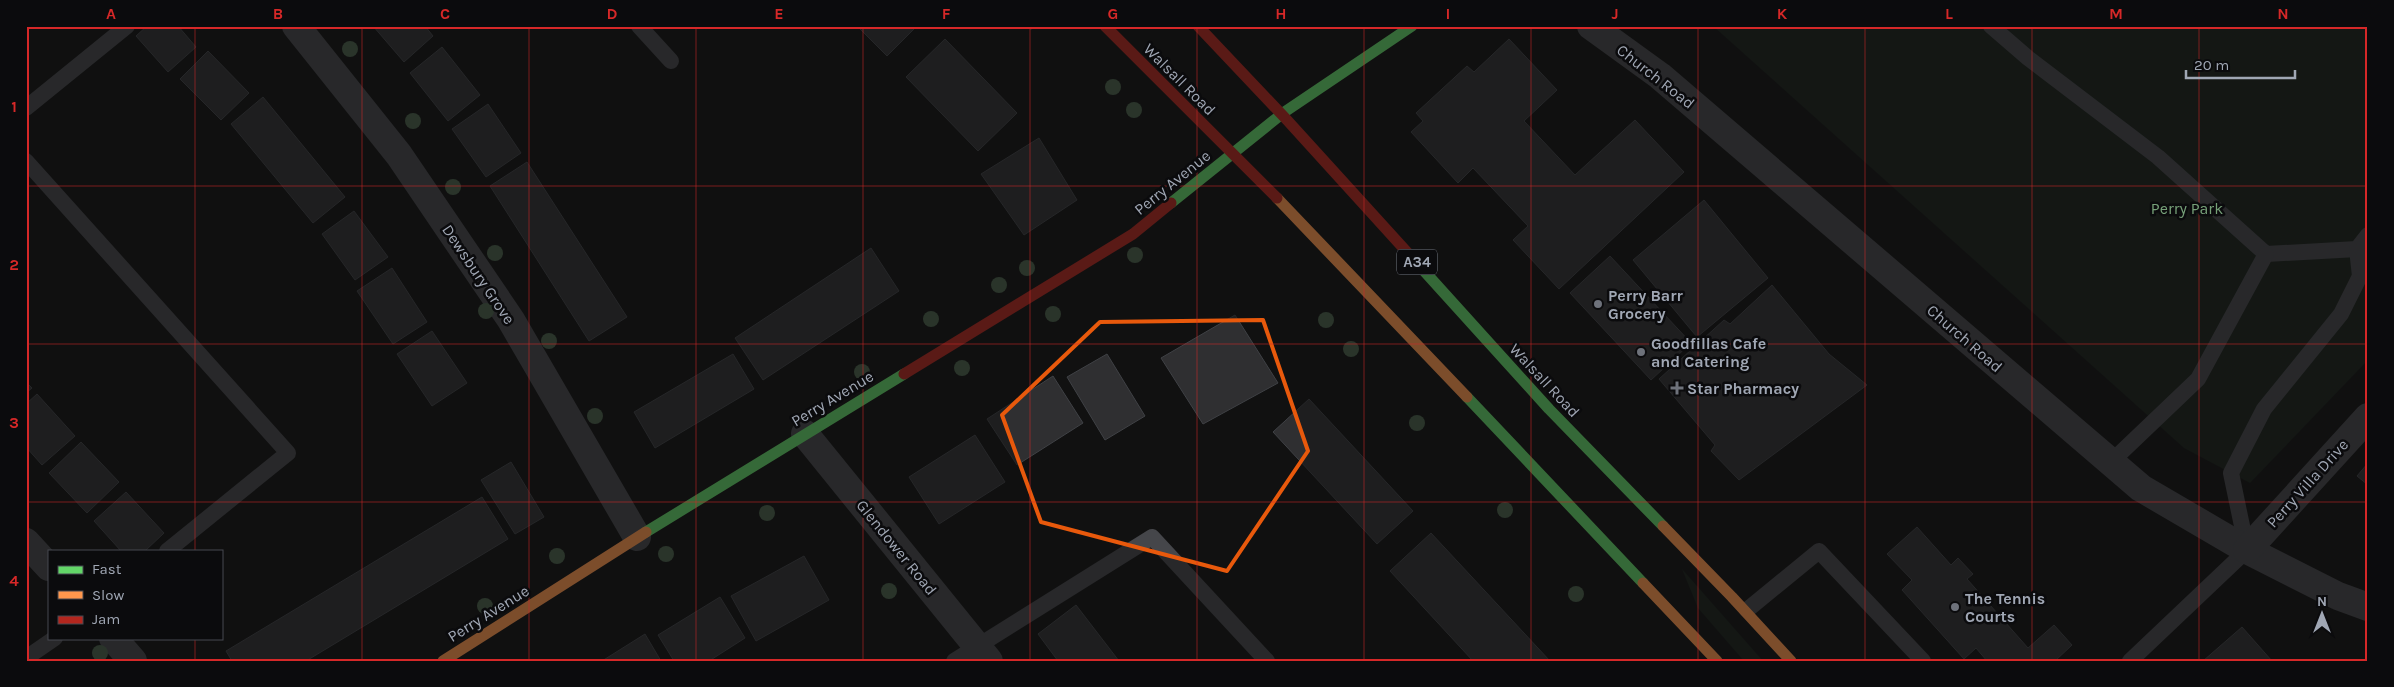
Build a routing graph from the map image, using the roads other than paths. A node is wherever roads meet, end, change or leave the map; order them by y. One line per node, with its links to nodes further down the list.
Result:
1 (127, 26): 10 (lane)
2 (296, 26): 20 (street, Dewsbury Grove)
3 (639, 26): 9 (lane)
4 (1105, 26): 12 (main road, Walsall Road)
5 (1198, 26): 11 (main road, Walsall Road / A34)
6 (1412, 26): 11 (main road)
7 (1590, 26): 19 (street, Church Road)
8 (1990, 26): 16 (lane)
9 (671, 61)
10 (26, 108)
11 (1283, 114): 12 (main road); 26 (main road, Walsall Road / A34)
12 (1232, 155): 18 (main road, Perry Avenue); 35 (main road, Walsall Road)
13 (26, 161): 22 (lane)
14 (2368, 235): 15 (lane)
15 (2357, 249): 16 (lane); 23 (lane)
16 (2266, 254): 19 (lane)
17 (2368, 417): 23 (street, Perry Villa Drive)
18 (805, 434): 20 (main road, Perry Avenue); 29 (street, Glendower Road)
19 (2110, 462): 23 (street, Church Road)
20 (637, 537): 32 (main road, Perry Avenue)
21 (26, 542): 24 (street)
22 (168, 550)
23 (2247, 550): 25 (street, Church Road); 38 (lane)
24 (48, 566)
25 (2368, 607)
26 (1746, 610): 36 (main road, Walsall Road / A34); 37 (lane)
27 (52, 640): 30 (lane)
28 (115, 640): 31 (street)
29 (983, 654): 33 (lane); 34 (lane)
30 (26, 658)
31 (133, 661)
32 (443, 661)
33 (954, 661)
34 (1267, 661)
35 (1717, 661)
36 (1791, 661)
37 (1923, 661)
38 (2130, 661)

